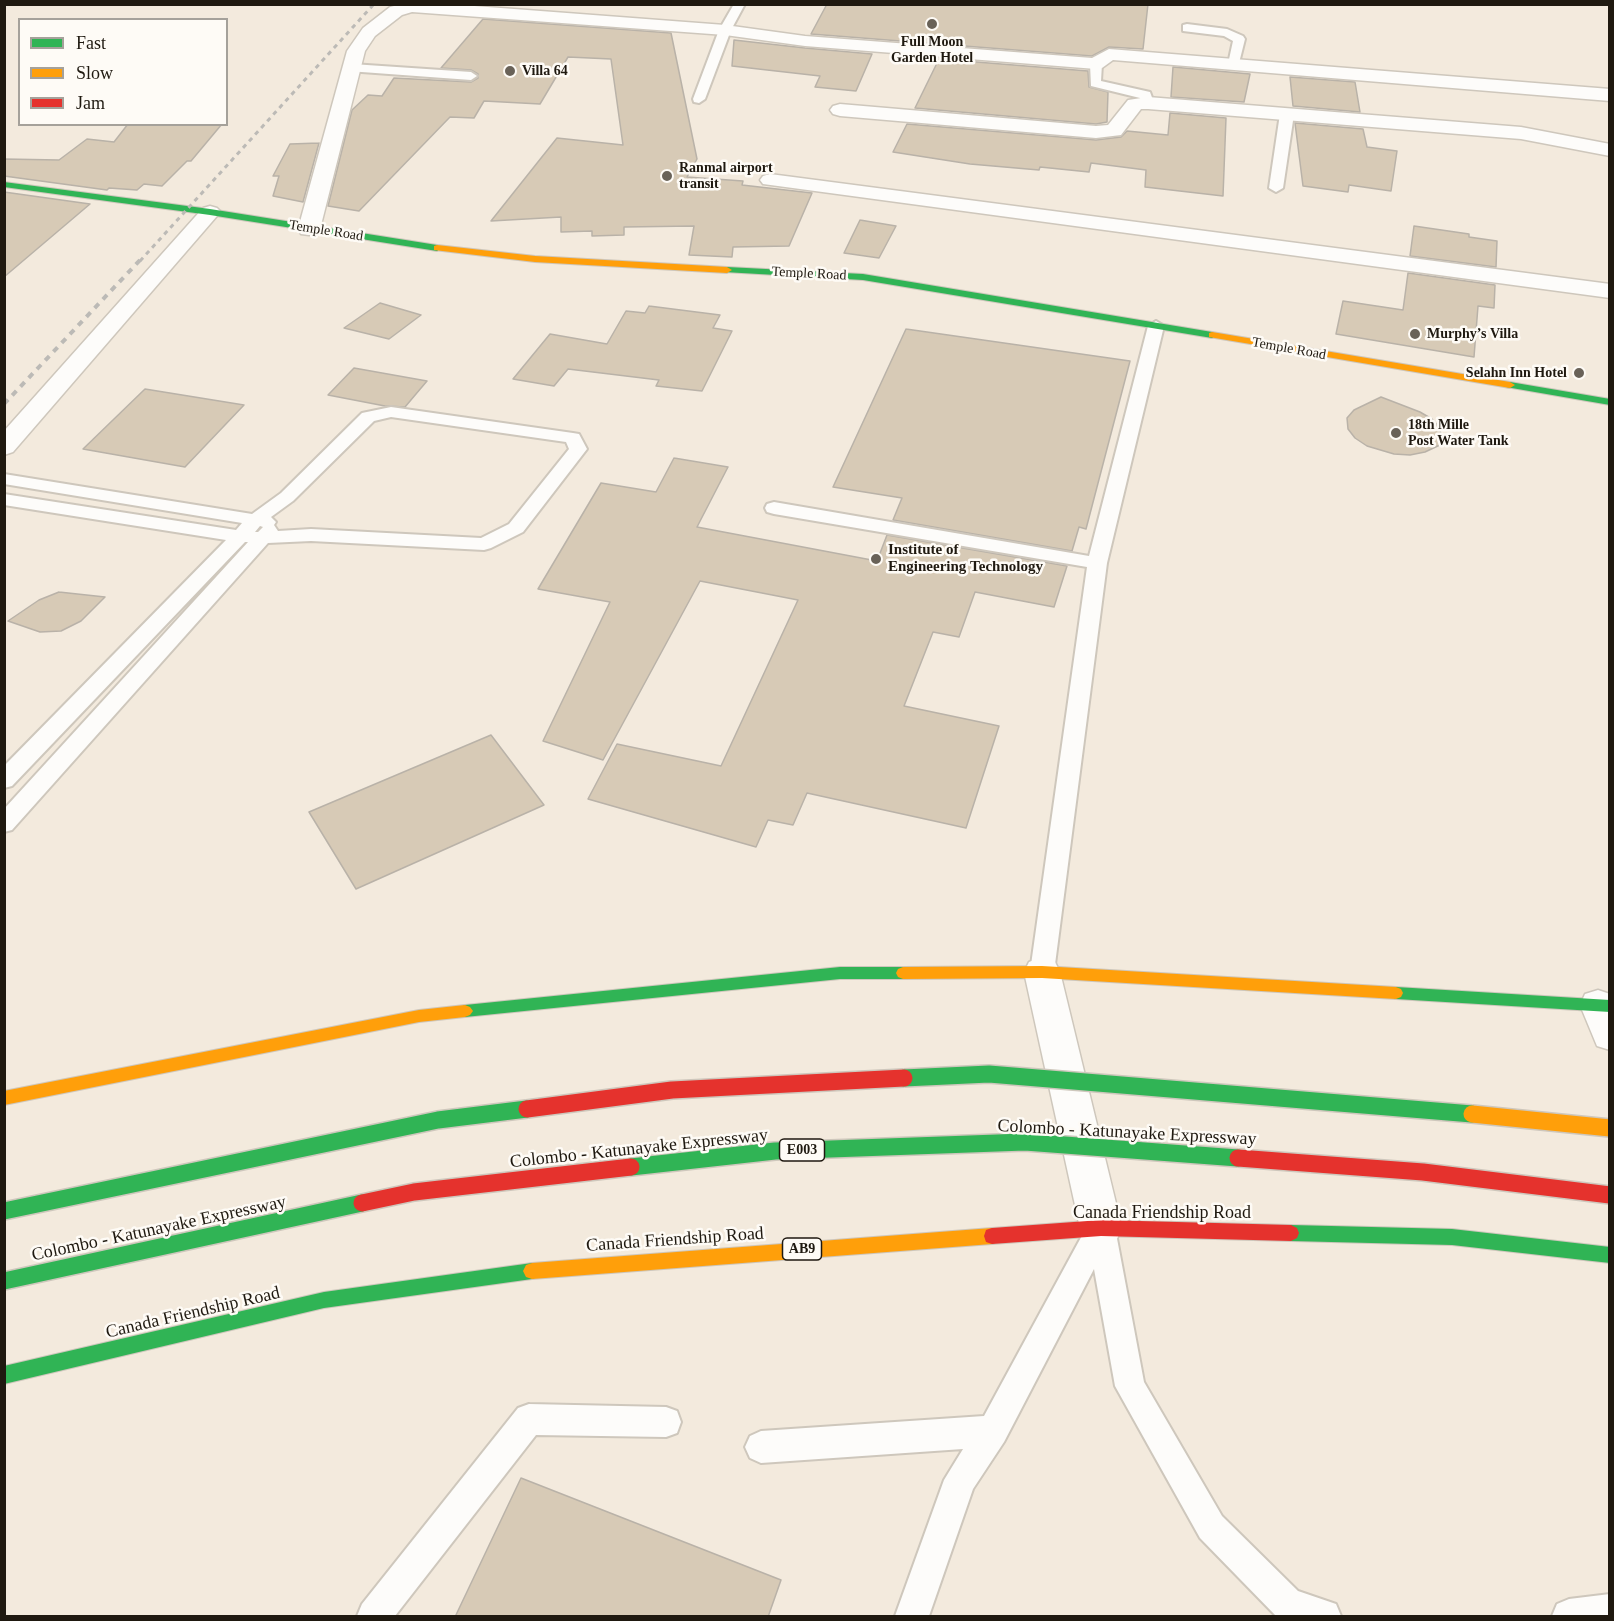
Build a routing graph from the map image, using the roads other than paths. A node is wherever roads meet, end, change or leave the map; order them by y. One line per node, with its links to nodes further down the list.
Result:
1 (740, 4): 4 (lane)
2 (401, 8): 4 (street); 7 (street)
3 (1187, 28): 6 (lane)
4 (725, 30): 5 (street); 10 (lane)
5 (1096, 64): 6 (street); 11 (lane)
6 (1233, 64): 9 (street)
7 (352, 68): 8 (lane); 19 (street)
8 (471, 76)
9 (1610, 95)
10 (699, 99)
11 (1148, 103): 12 (street); 13 (street)
12 (840, 110)
13 (1287, 114): 14 (street); 17 (lane)
14 (1610, 150)
15 (770, 180): 20 (street)
16 (4, 184): 18 (main road, Temple Road)
17 (1276, 188)
18 (210, 212): 19 (main road, Temple Road); 23 (street)
19 (309, 229): 21 (main road, Temple Road)
20 (1610, 291)
21 (1156, 326): 22 (main road, Temple Road); 29 (lane)
22 (1610, 402)
23 (4, 447)
24 (4, 479): 27 (lane)
25 (4, 499): 28 (lane)
26 (774, 508): 29 (lane)
27 (264, 527): 27 (lane); 28 (lane); 31 (lane)
28 (240, 536): 30 (lane)
29 (1097, 563): 32 (lane)
30 (4, 780)
31 (4, 824)
32 (1042, 972): 33 (main road); 34 (main road); 38 (street)
33 (1606, 1015)
34 (4, 1098)
35 (1610, 1128): 37 (main road, bridge)
36 (1610, 1195): 40 (main road, Colombo - Katunayake Expressway / E003, bridge)
37 (4, 1210)
38 (1101, 1228): 39 (main road, Canada Friendship Road / AB9); 41 (main road, Canada Friendship Road / AB9); 43 (lane); 45 (lane)
39 (1610, 1255)
40 (4, 1281)
41 (4, 1375)
42 (666, 1422): 47 (lane)
43 (993, 1431): 44 (lane); 48 (lane)
44 (761, 1447)
45 (1290, 1611): 49 (lane)
46 (1610, 1611): 50 (lane)
47 (374, 1617)
48 (912, 1617)
49 (1324, 1617)
50 (1569, 1617)

